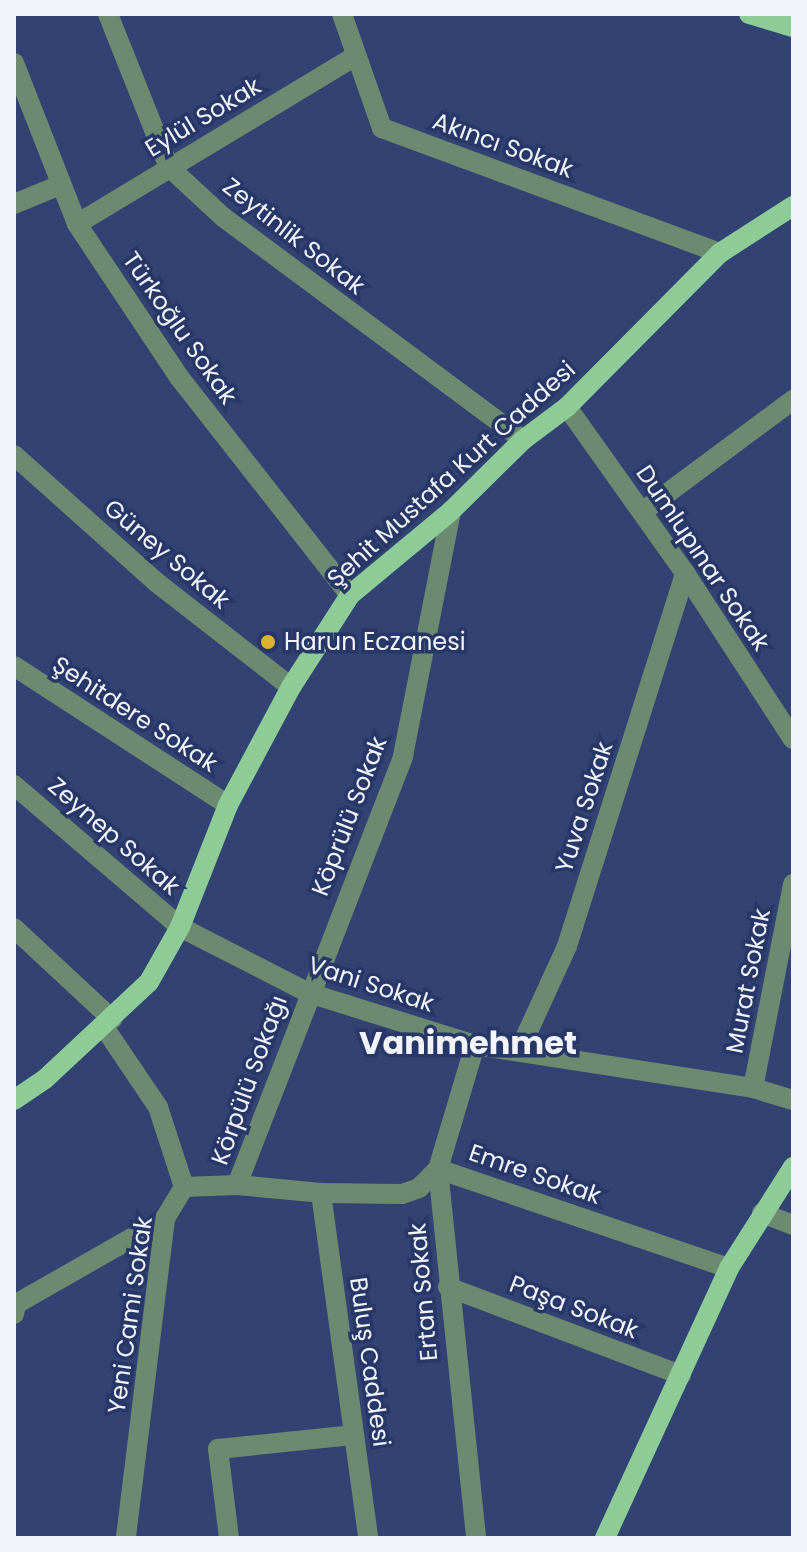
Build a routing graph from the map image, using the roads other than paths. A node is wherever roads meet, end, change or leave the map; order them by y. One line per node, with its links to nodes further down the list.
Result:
1 (108, 14): 7 (street, Zeytinlik Sokak)
2 (342, 14): 5 (street, Akıncı Sokak)
3 (749, 14): 4 (main road)
4 (793, 27)
5 (356, 56): 7 (street, Eylül Sokak); 12 (street, Akıncı Sokak)
6 (14, 63): 8 (street, Türkoğlu Sokak)
7 (169, 167): 11 (street, Eylül Sokak); 15 (street, Zeytinlik Sokak)
8 (60, 185): 9 (street); 11 (street, Türkoğlu Sokak)
9 (14, 204)
10 (793, 206): 12 (main road, Şehit Mustafa Kurt Caddesi)
11 (77, 224): 20 (street, Türkoğlu Sokak)
12 (720, 253): 14 (main road, Şehit Mustafa Kurt Caddesi)
13 (793, 400): 18 (street)
14 (567, 407): 15 (main road, Şehit Mustafa Kurt Caddesi); 18 (street, Dumlupınar Sokak)
15 (523, 440): 17 (main road, Şehit Mustafa Kurt Caddesi)
16 (14, 455): 22 (street, Güney Sokak)
17 (451, 511): 20 (main road, Şehit Mustafa Kurt Caddesi); 29 (street, Köprülü Sokak)
18 (642, 512): 19 (street, Dumlupınar Sokak)
19 (685, 573): 23 (street, Dumlupınar Sokak); 32 (street, Yuva Sokak)
20 (350, 595): 22 (main road, Şehit Mustafa Kurt Caddesi)
21 (14, 666): 25 (street, Şehitdere Sokak)
22 (291, 687): 25 (main road, Şehit Mustafa Kurt Caddesi)
23 (793, 739)
24 (14, 785): 27 (street, Zeynep Sokak)
25 (228, 805): 27 (main road, Şehit Mustafa Kurt Caddesi)
26 (793, 884): 33 (street, Murat Sokak)
27 (180, 927): 29 (street, Vani Sokak); 30 (main road, Şehit Mustafa Kurt Caddesi)
28 (14, 928): 30 (street)
29 (309, 993): 31 (street, Vani Sokak); 38 (street, Körpülü Sokağı)
30 (108, 1023): 34 (main road, Şehit Mustafa Kurt Caddesi); 39 (street)
31 (475, 1045): 32 (street, Vani Sokak); 37 (street, Ertan Sokak)
32 (519, 1051): 33 (street, Vani Sokak)
33 (753, 1088): 35 (street, Vani Sokak)
34 (14, 1100)
35 (793, 1100)
36 (793, 1167): 41 (main road)
37 (438, 1169): 40 (street, Emre Sokak); 44 (street, Emre Sokak); 45 (street, Ertan Sokak)
38 (237, 1185): 39 (street, Emre Sokak); 40 (street, Emre Sokak)
39 (184, 1187): 42 (street, Yeni Cami Sokak)
40 (321, 1193): 48 (street, Buluş Caddesi)
41 (762, 1213): 43 (street); 44 (main road)
42 (165, 1219): 46 (street); 49 (street, Yeni Cami Sokak)
43 (793, 1225)
44 (729, 1268): 47 (main road)
45 (448, 1287): 47 (street, Paşa Sokak); 52 (street, Ertan Sokak)
46 (15, 1307)
47 (681, 1375): 53 (main road)
48 (354, 1435): 50 (street); 51 (street, Buluş Caddesi)
49 (126, 1538)
50 (229, 1538)
51 (368, 1538)
52 (476, 1538)
53 (605, 1538)

